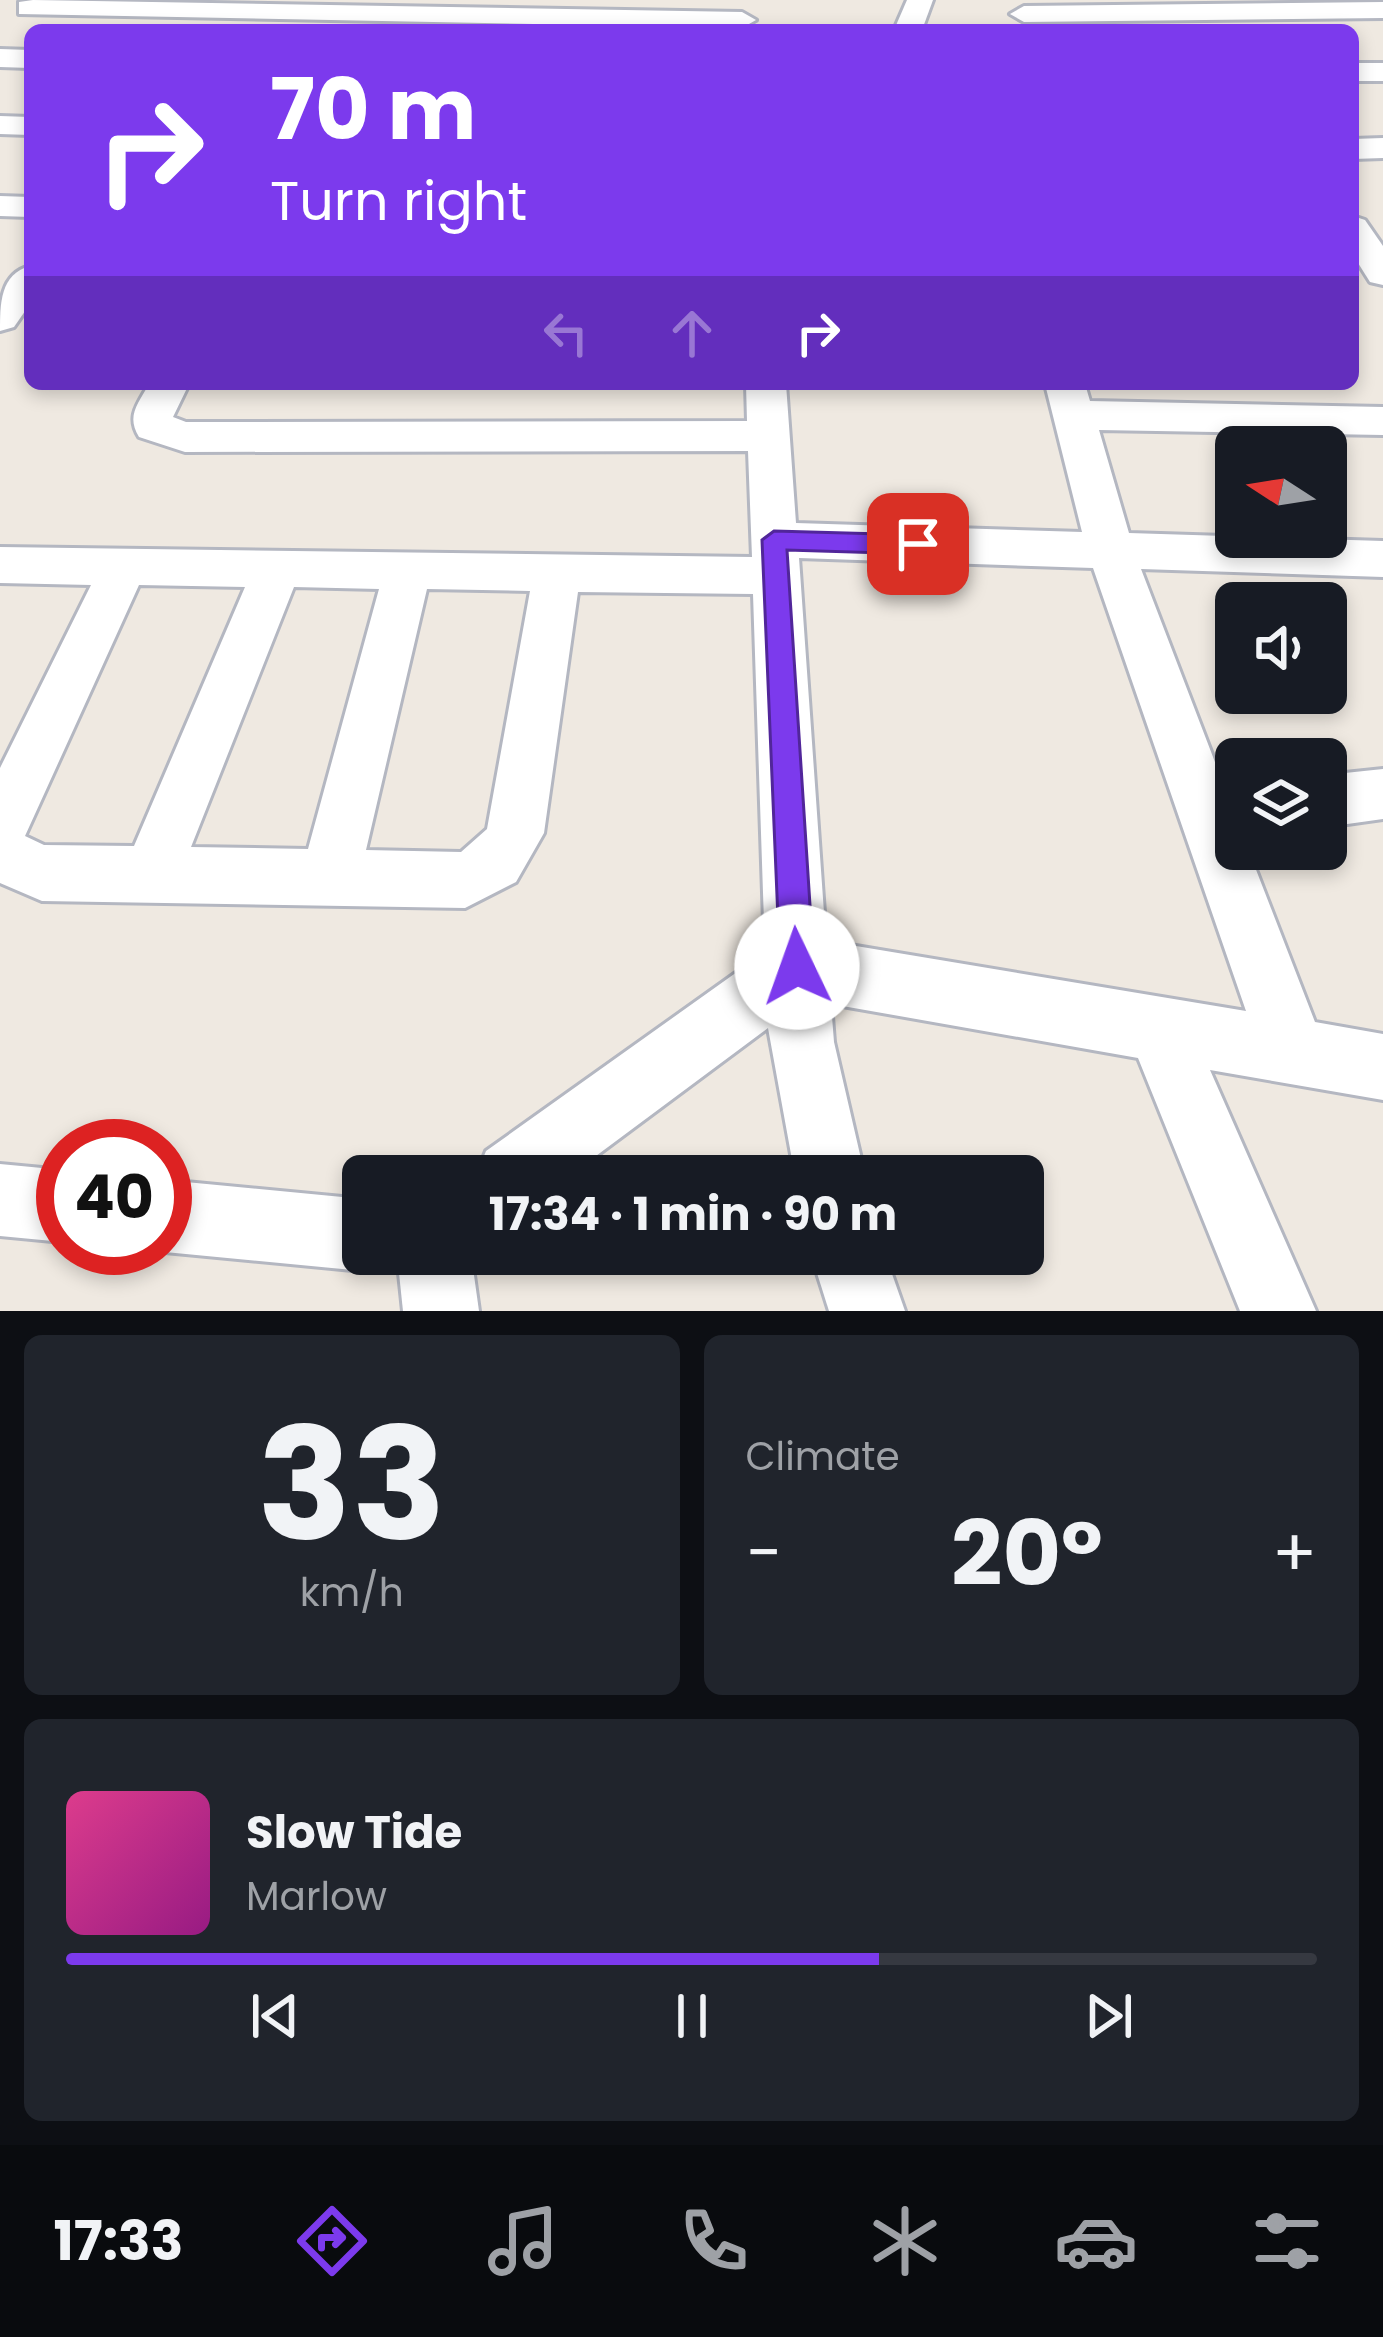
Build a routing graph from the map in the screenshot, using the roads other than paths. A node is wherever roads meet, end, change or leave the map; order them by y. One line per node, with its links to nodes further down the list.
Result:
1 (1377, 0): 2 (street)
2 (1383, 8): 5 (street)
3 (27, 10): 6 (street)
4 (1024, 14): 5 (street)
5 (1140, 14)
6 (492, 15): 7 (street)
7 (742, 17)
8 (1359, 239): 9 (street)
9 (1383, 274)
10 (166, 390): 13 (street)
11 (1070, 399): 12 (street); 15 (street)
12 (1264, 402): 14 (street)
13 (767, 410): 16 (street)
14 (1383, 422)
15 (1110, 550): 16 (street); 17 (street); 25 (street)
16 (775, 558): 22 (street); 31 (street)
17 (1383, 559)
18 (0, 565): 19 (street)
19 (124, 567): 20 (street); 26 (street)
20 (277, 569): 21 (street); 29 (street)
21 (408, 570): 22 (street); 30 (street)
22 (557, 573): 30 (street)
23 (1383, 794): 24 (street)
24 (1347, 798)
25 (1215, 801)
26 (0, 827)
27 (0, 854): 29 (street)
28 (1238, 870): 33 (street)
29 (151, 875): 30 (street)
30 (330, 877)
31 (797, 967): 32 (street); 35 (street); 36 (street)
32 (1159, 1028): 33 (street); 45 (street)
33 (1293, 1052): 34 (street)
34 (1383, 1066)
35 (540, 1155)
36 (825, 1155)
37 (0, 1200): 38 (street)
38 (36, 1203)
39 (192, 1219): 40 (street)
40 (342, 1233)
41 (437, 1275): 43 (street)
42 (855, 1275): 44 (street)
43 (441, 1311)
44 (867, 1311)
45 (1278, 1311)

